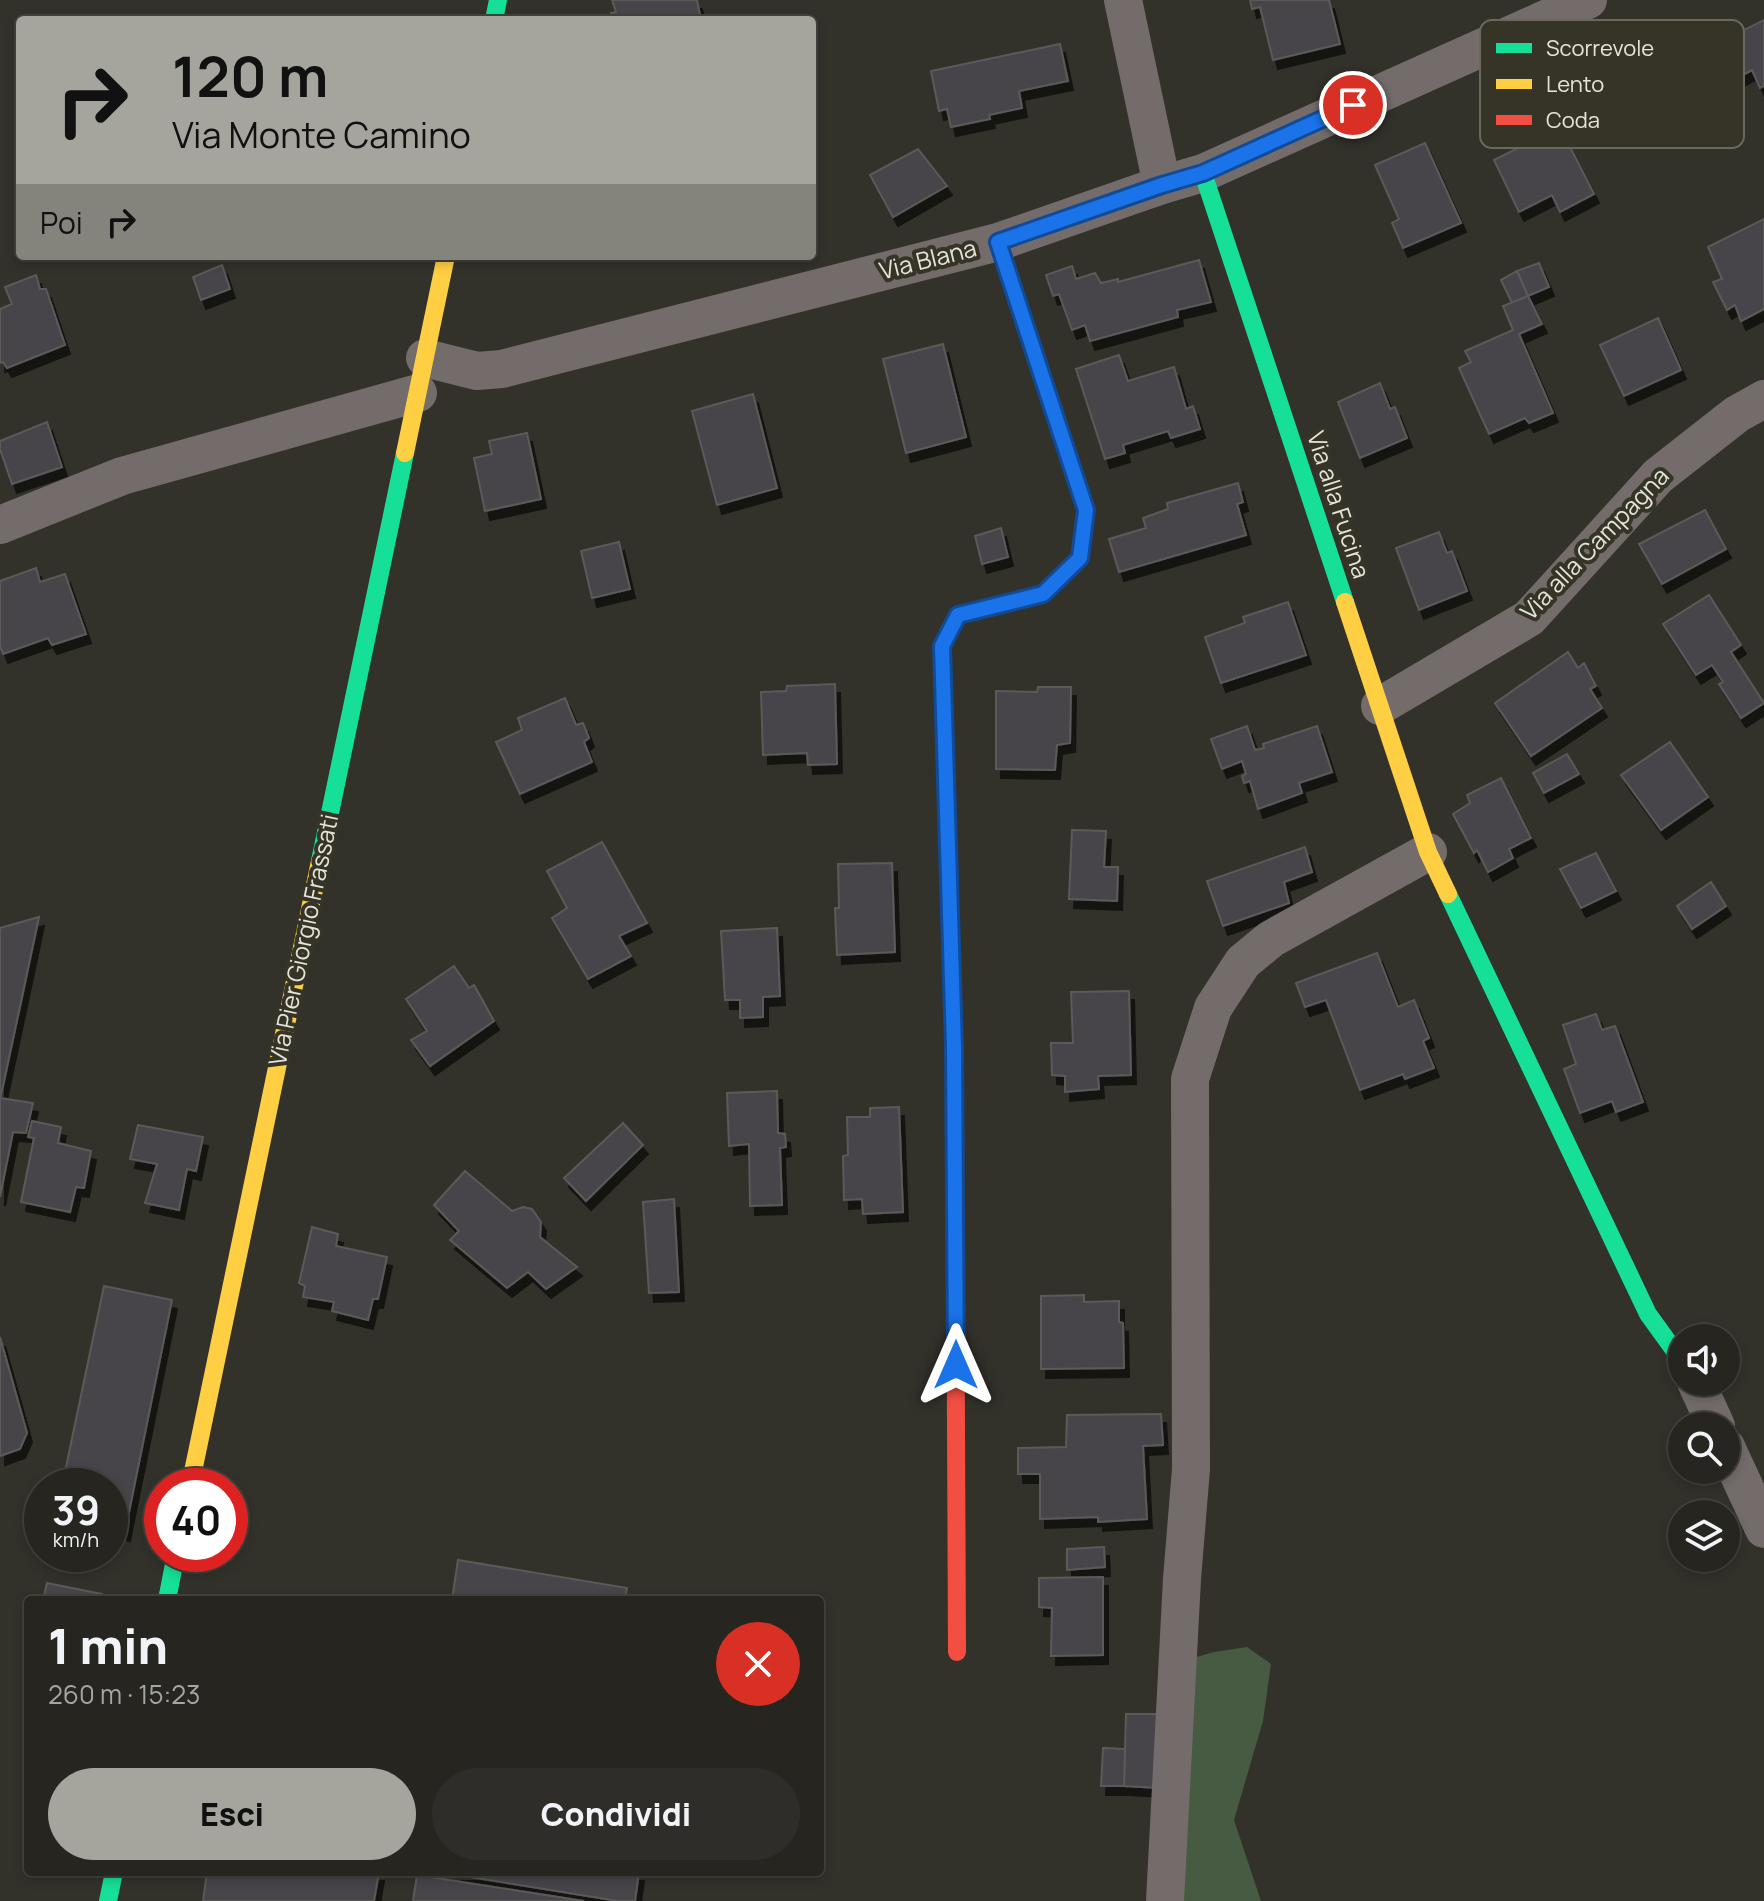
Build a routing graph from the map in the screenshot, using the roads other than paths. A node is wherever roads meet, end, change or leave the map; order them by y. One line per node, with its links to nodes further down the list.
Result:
1 (1123, 0): 6 (street)
2 (1588, 0): 3 (street, Via Blana)
3 (1543, 20)
4 (1480, 49): 5 (street, Via Blana)
5 (1203, 173): 6 (street, Via Blana); 12 (street, Via alla Fucina)
6 (1162, 185): 7 (street, Via Blana)
7 (998, 242): 9 (street, Via Blana); 20 (street)
8 (445, 260): 9 (street, Via Pier Giorgio Frassati)
9 (421, 376): 11 (street); 15 (street, Via Pier Giorgio Frassati)
10 (1764, 399): 12 (street, Via alla Campagna)
11 (0, 525)
12 (1380, 706): 13 (street, Via alla Fucina)
13 (1428, 852): 14 (street, Via alla Fucina); 23 (street)
14 (1668, 1342)
15 (194, 1468)
16 (1740, 1477): 17 (street)
17 (1764, 1529)
18 (172, 1572): 19 (street)
19 (168, 1596)
20 (957, 1652)
21 (113, 1876): 22 (street)
22 (108, 1901)
23 (1165, 1901)

